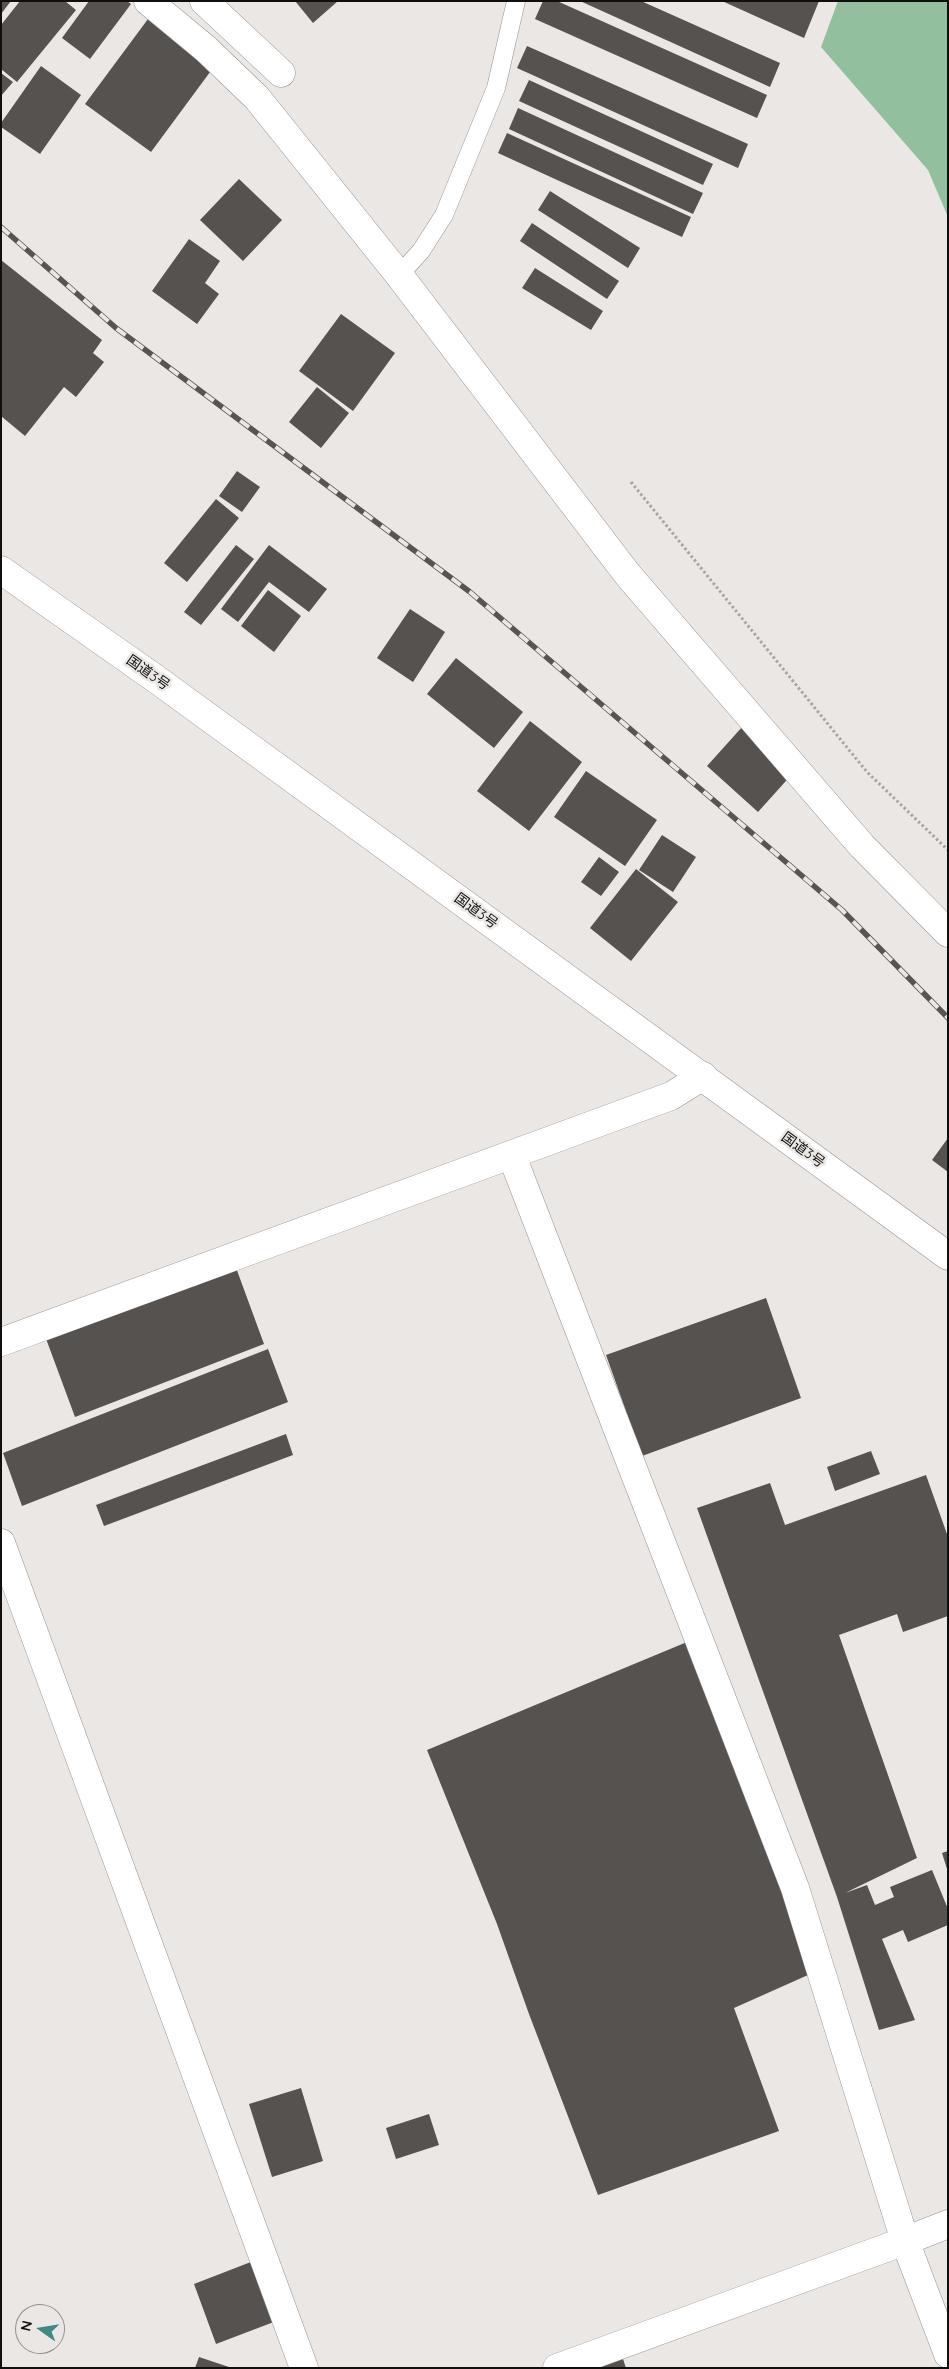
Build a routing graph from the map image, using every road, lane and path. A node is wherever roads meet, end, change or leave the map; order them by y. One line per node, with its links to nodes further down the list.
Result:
1 (148, 1): 5 (main road)
2 (204, 1): 4 (main road)
3 (516, 1): 5 (lane)
4 (281, 73)
5 (399, 275): 9 (main road)
6 (631, 482): 8 (path)
7 (1, 570): 10 (main road, 国道3号)
8 (948, 850)
9 (948, 933)
10 (703, 1076): 11 (main road); 12 (main road, 国道3号)
11 (512, 1156): 13 (main road); 16 (main road)
12 (948, 1256)
13 (1, 1342)
14 (1, 1543): 18 (main road)
15 (948, 2224): 16 (main road)
16 (905, 2241): 17 (main road); 19 (main road)
17 (948, 2354)
18 (304, 2368)
19 (557, 2368)

